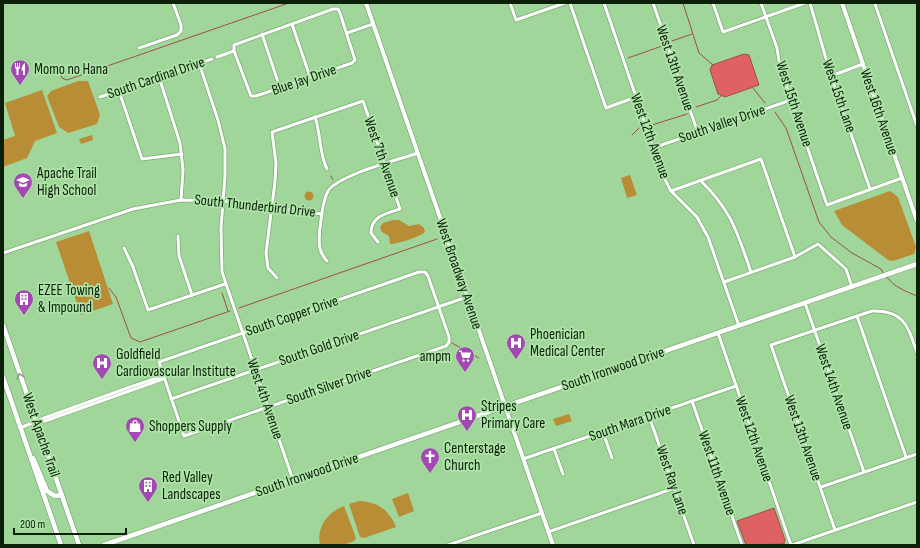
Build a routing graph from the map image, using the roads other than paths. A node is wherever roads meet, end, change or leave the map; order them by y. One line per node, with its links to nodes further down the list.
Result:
1 (173, 3): 19 (street)
2 (366, 3): 16 (main road, West Broadway Avenue)
3 (510, 3): 4 (street)
4 (565, 3)
5 (570, 3): 31 (street)
6 (604, 3): 31 (street, West 12th Avenue)
7 (653, 3): 35 (street, West 13th Avenue)
8 (713, 3): 14 (street)
9 (761, 3): 14 (street, West 15th Avenue)
10 (805, 3): 14 (street)
11 (810, 3): 25 (street, West 15th Lane)
12 (842, 3): 24 (main road, West 16th Avenue)
13 (876, 3): 34 (street)
14 (766, 17): 32 (street, West 15th Avenue)
15 (292, 24): 17 (street); 18 (street); 27 (street)
16 (373, 24): 17 (street); 37 (main road, West Broadway Avenue)
17 (347, 33): 27 (street, Blue Jay Drive)
18 (262, 34): 20 (street); 28 (street)
19 (139, 48)
20 (234, 51): 21 (street, South Cardinal Drive); 28 (street, Blue Jay Drive)
21 (217, 57)
22 (212, 58): 23 (street, South Cardinal Drive)
23 (199, 63): 26 (street, South Cardinal Drive); 46 (street, West 4th Avenue)
24 (863, 64): 25 (street); 41 (main road, West 16th Avenue)
25 (831, 76): 43 (street, West 15th Lane)
26 (159, 77): 29 (street, South Cardinal Drive); 38 (street)
27 (310, 78): 28 (street, Blue Jay Drive)
28 (280, 88)
29 (119, 91): 30 (street, South Cardinal Drive); 38 (street)
30 (100, 97)
31 (636, 97): 36 (street, West 12th Avenue)
32 (791, 100): 35 (street, South Valley Drive); 43 (street, West 15th Avenue)
33 (315, 117): 39 (street, West 7th Avenue); 40 (street); 47 (street)
34 (917, 126)
35 (698, 133): 36 (street, South Valley Drive)
36 (653, 148): 44 (street, West 12th Avenue)
37 (418, 153): 39 (street, South Thunderbird Drive); 63 (main road, West Broadway Avenue)
38 (182, 154): 45 (street)
39 (384, 164): 48 (street, South Thunderbird Drive); 51 (street, West 7th Avenue)
40 (327, 170)
41 (902, 178): 43 (street); 49 (main road, West 16th Avenue)
42 (700, 180): 44 (street); 54 (street); 57 (street)
43 (870, 189)
44 (671, 191): 59 (street, West 12th Avenue)
45 (181, 200): 46 (street, South Thunderbird Drive); 53 (street, South Thunderbird Drive)
46 (223, 201): 47 (street, South Thunderbird Drive); 60 (street, West 4th Avenue)
47 (272, 208): 48 (street, South Thunderbird Drive); 58 (street)
48 (322, 214): 55 (street)
49 (917, 221)
50 (178, 236): 62 (street)
51 (378, 242)
52 (124, 248): 62 (street)
53 (3, 253)
54 (795, 257): 57 (street); 61 (street)
55 (327, 261)
56 (917, 264): 61 (main road, South Ironwood Drive)
57 (751, 272): 59 (street)
58 (277, 278)
59 (724, 282): 68 (street, West 12th Avenue)
60 (225, 284): 62 (street); 70 (street, West 4th Avenue)
61 (852, 287): 64 (main road, South Ironwood Drive)
62 (192, 295)
63 (467, 297): 65 (street, South Gold Drive); 80 (main road, West Broadway Avenue)
64 (805, 303): 68 (main road, South Ironwood Drive); 69 (street, West 14th Avenue)
65 (439, 307): 70 (street, South Copper Drive); 74 (street, South Gold Drive); 81 (street, South Silver Drive)
66 (857, 316): 69 (street); 73 (street); 90 (street)
67 (3, 325): 72 (main road, West Apache Trail)
68 (739, 326): 71 (main road, South Ironwood Drive)
69 (815, 331): 92 (street, West 14th Avenue); 95 (street, West 13th Avenue)
70 (242, 333): 74 (street, West 4th Avenue); 76 (street, South Copper Drive)
71 (718, 333): 77 (street, West 12th Avenue); 80 (main road, South Ironwood Drive)
72 (6, 341): 83 (main road, West Apache Trail, one-way to 72)
73 (917, 353)
74 (254, 370): 78 (street, South Gold Drive); 81 (street, West 4th Avenue)
75 (3, 377): 84 (main road, West Apache Trail)
76 (164, 378): 78 (street); 83 (street)
77 (736, 386): 79 (street, South Mara Drive); 109 (street, West 12th Avenue)
78 (171, 399): 81 (street, South Silver Drive)
79 (692, 401): 82 (street, South Mara Drive); 108 (street, West 11th Avenue)
80 (505, 406): 91 (main road, West Broadway Avenue); 94 (main road, South Ironwood Drive)
81 (267, 407): 94 (street, West 4th Avenue)
82 (650, 416): 85 (street, South Mara Drive); 96 (street, West Ray Lane)
83 (36, 422): 84 (street); 97 (main road, West Apache Trail)
84 (20, 428): 87 (main road, West Apache Trail)
85 (603, 432): 86 (street, South Mara Drive); 89 (street)
86 (554, 449): 91 (street, South Mara Drive); 93 (street)
87 (29, 453): 97 (main road); 102 (main road, West Apache Trail)
88 (917, 454): 90 (street)
89 (612, 458)
90 (906, 458): 92 (street)
91 (523, 459): 99 (main road, West Broadway Avenue)
92 (864, 472): 95 (street)
93 (563, 474)
94 (293, 480): 104 (main road, South Ironwood Drive)
95 (821, 487): 100 (street, West 13th Avenue)
96 (674, 488): 101 (street); 107 (street, West Ray Lane)
97 (62, 495): 103 (main road, West Apache Trail)
98 (917, 502): 100 (street)
99 (542, 513): 101 (main road, West Broadway Avenue); 105 (street)
100 (835, 530): 109 (street)
101 (548, 532): 106 (main road, West Broadway Avenue)
102 (61, 545)
103 (79, 545)
104 (104, 545)
105 (448, 545)
106 (553, 545)
107 (694, 545)
108 (742, 545)
109 (791, 545)

